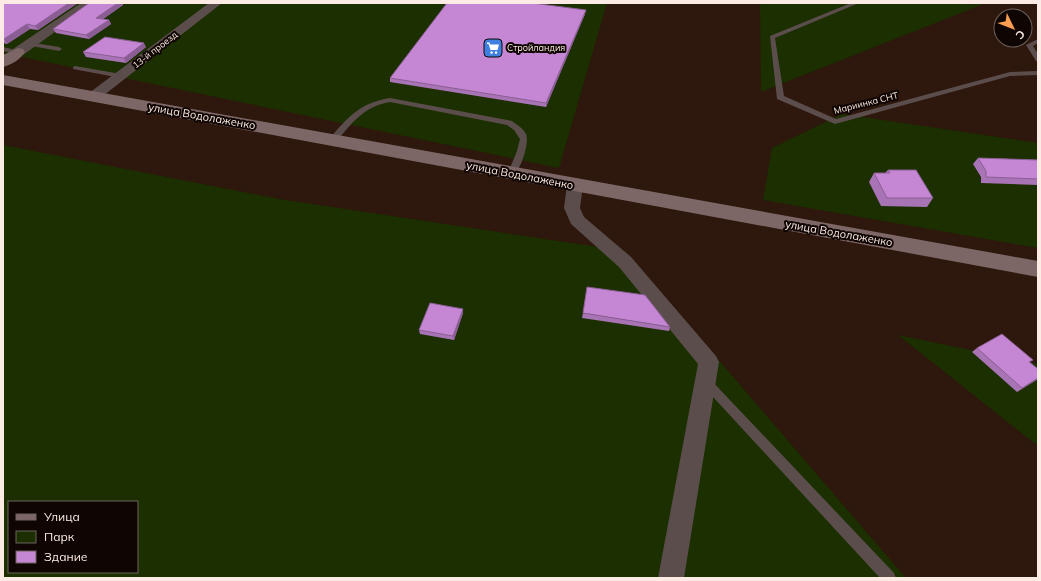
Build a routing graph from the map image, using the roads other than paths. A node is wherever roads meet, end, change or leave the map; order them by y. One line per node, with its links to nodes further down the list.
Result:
1 (89, 3): 5 (street)
2 (216, 3): 12 (street, 13-й проезд)
3 (856, 3): 11 (lane, Мариинка СНТ)
4 (1038, 41): 8 (lane)
5 (23, 48): 6 (lane); 7 (lane); 9 (main road)
6 (3, 49)
7 (59, 49)
8 (1038, 60)
9 (3, 62)
10 (75, 68): 12 (lane)
11 (1038, 73)
12 (121, 76): 14 (street, 13-й проезд)
13 (3, 80): 14 (main road, улица Водолаженко)
14 (94, 96): 15 (main road, улица Водолаженко)
15 (333, 140): 16 (main road, улица Водолаженко); 16 (lane)
16 (512, 173): 17 (main road, улица Водолаженко)
17 (575, 185): 18 (main road, улица Водолаженко); 19 (street)
18 (1038, 268)
19 (706, 382): 20 (street); 21 (lane)
20 (671, 578)
21 (889, 578)

